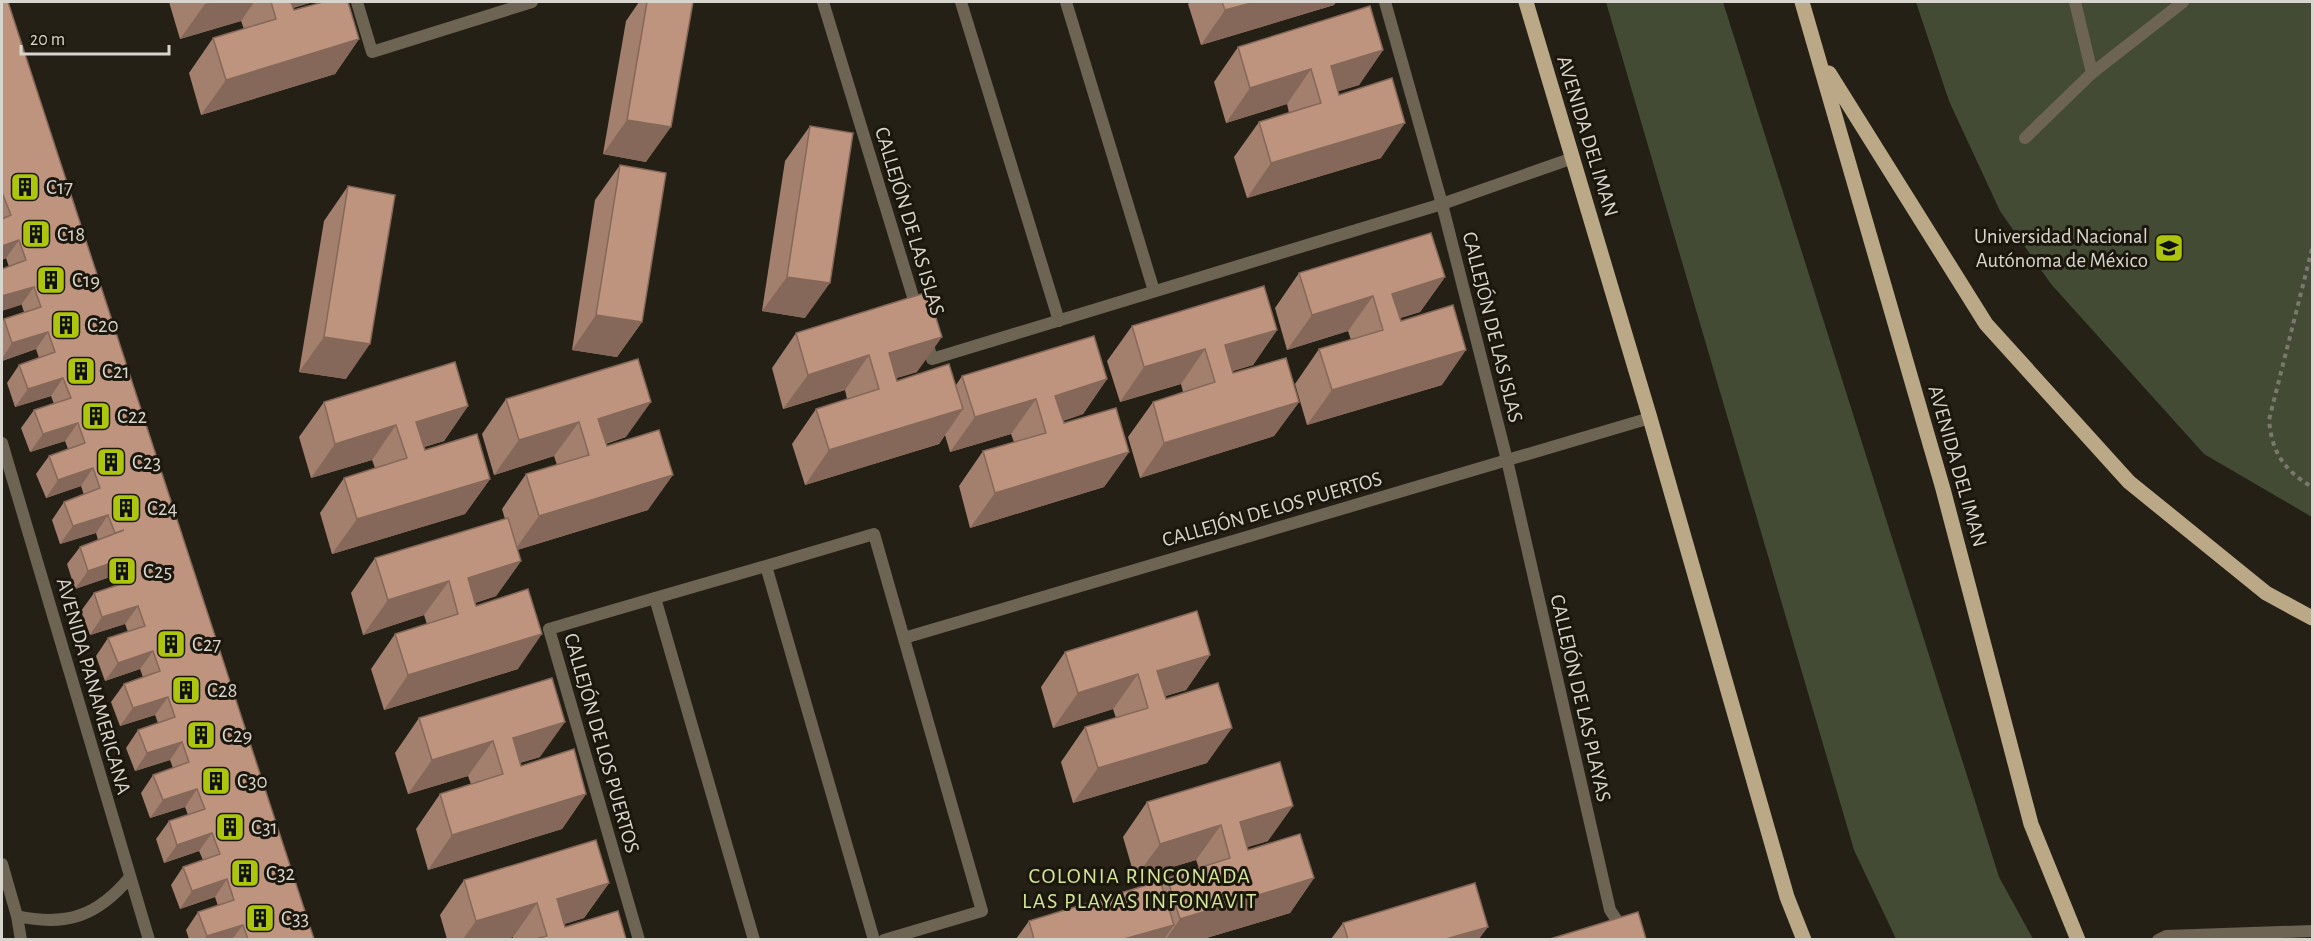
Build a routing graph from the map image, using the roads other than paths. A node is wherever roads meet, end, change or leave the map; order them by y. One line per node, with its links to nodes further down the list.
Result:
1 (357, 2): 2 (street)
2 (532, 2)
3 (823, 2): 17 (street, CALLEJÓN DE LAS ISLAS)
4 (961, 2): 17 (street)
5 (1066, 2): 16 (street)
6 (1385, 2): 15 (street, CALLEJÓN DE LAS ISLAS)
7 (1526, 2): 14 (main road, AVENIDA DEL IMAN)
8 (1802, 2): 11 (main road, AVENIDA DEL IMAN)
9 (2075, 2): 12 (street)
10 (2183, 2): 12 (street)
11 (1819, 57): 23 (main road); 37 (main road, AVENIDA DEL IMAN)
12 (2092, 72): 13 (street)
13 (2025, 138)
14 (1574, 158): 15 (street, CALLEJÓN DE LAS ISLAS); 18 (main road, AVENIDA DEL IMAN)
15 (1442, 204): 16 (street, CALLEJÓN DE LAS ISLAS); 20 (street, CALLEJÓN DE LAS ISLAS)
16 (1154, 291): 17 (street, CALLEJÓN DE LAS ISLAS)
17 (1059, 321)
18 (1650, 418): 20 (street, CALLEJÓN DE LOS PUERTOS); 36 (main road, AVENIDA DEL IMAN)
19 (2, 443): 26 (street, AVENIDA PANAMERICANA)
20 (1507, 460): 24 (street, CALLEJÓN DE LOS PUERTOS); 35 (street, CALLEJÓN DE LAS PLAYAS)
21 (766, 566): 22 (street, CALLEJÓN DE LOS PUERTOS); 24 (street, CALLEJÓN DE LOS PUERTOS); 33 (street)
22 (655, 598): 31 (street, CALLEJÓN DE LOS PUERTOS); 32 (street)
23 (2313, 618)
24 (904, 638): 34 (street, CALLEJÓN DE LOS PUERTOS)
25 (2, 864): 27 (street)
26 (130, 877): 27 (street); 30 (street, AVENIDA PANAMERICANA)
27 (17, 916): 29 (street)
28 (2313, 932): 38 (street)
29 (21, 939)
30 (149, 939)
31 (639, 939)
32 (754, 939)
33 (874, 939)
34 (884, 939)
35 (1630, 939)
36 (1804, 939)
37 (2078, 939)
38 (2157, 939)

